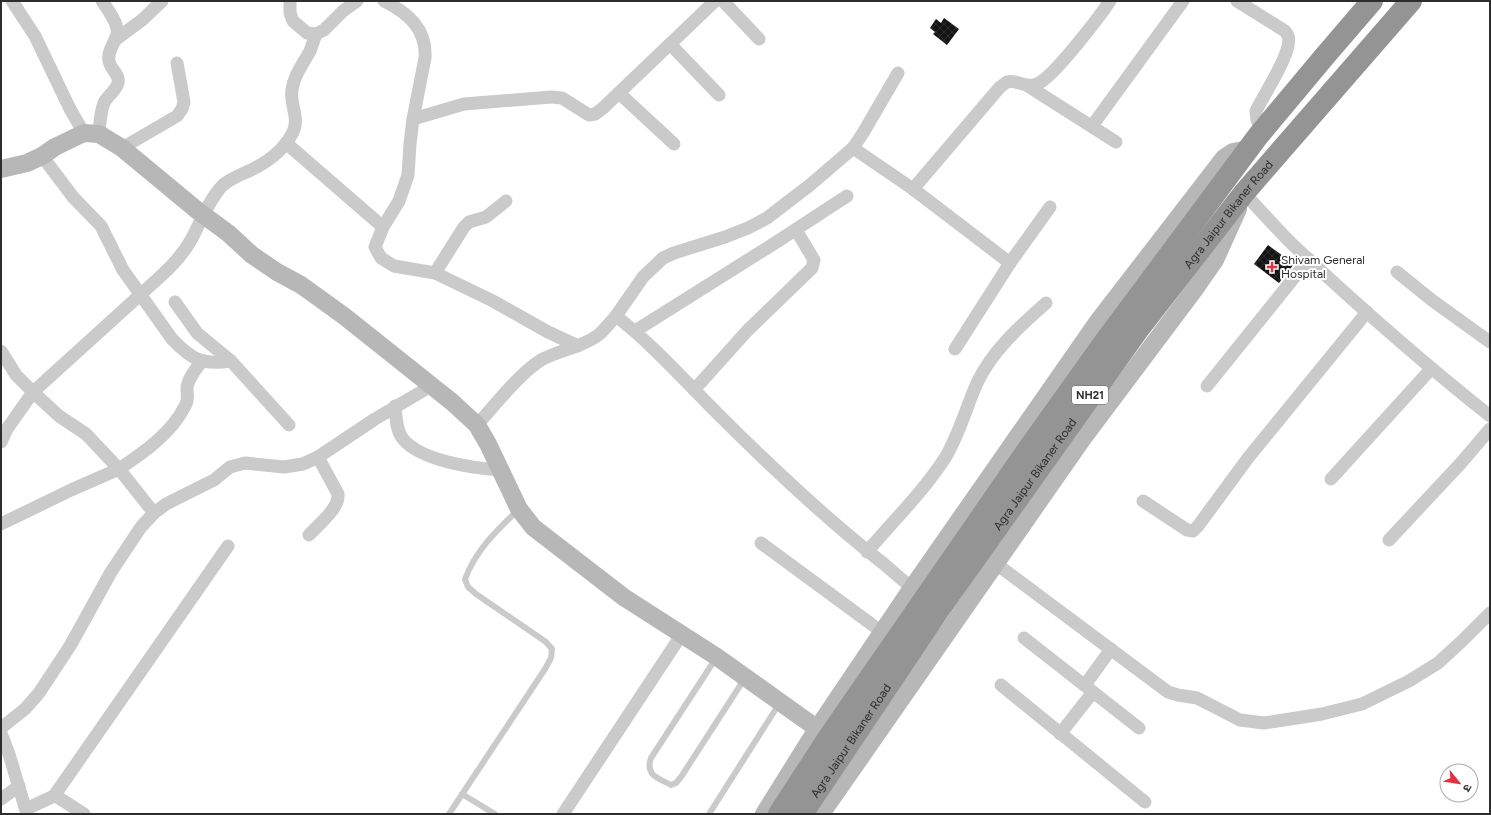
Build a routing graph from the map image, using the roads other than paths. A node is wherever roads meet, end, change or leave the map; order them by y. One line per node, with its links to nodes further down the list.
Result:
1 (12, 1): 26 (street)
2 (102, 1): 16 (street)
3 (162, 1): 16 (street)
4 (290, 1): 14 (street)
5 (357, 1): 14 (street)
6 (384, 1): 23 (street)
7 (715, 1): 17 (street)
8 (723, 1): 15 (street)
9 (1110, 1): 20 (street)
10 (1183, 1): 24 (street)
11 (1237, 1): 25 (street)
12 (1372, 1): 25 (highway, Agra Jaipur Bikaner Road / NH21)
13 (1411, 1): 35 (highway, Agra Jaipur Bikaner Road / NH21)
14 (316, 34): 28 (street)
15 (759, 38)
16 (115, 40): 26 (street)
17 (670, 44): 21 (street); 22 (street)
18 (177, 63): 30 (street)
19 (898, 73): 31 (street)
20 (1028, 86): 24 (street); 34 (street)
21 (619, 93): 23 (street); 29 (street)
22 (720, 95)
23 (413, 119): 40 (street)
24 (1092, 126): 27 (street)
25 (1262, 132): 83 (highway, Agra Jaipur Bikaner Road / NH21)
26 (91, 134): 30 (street); 32 (street)
27 (1116, 142)
28 (286, 143): 39 (street); 40 (street)
29 (674, 144)
30 (122, 148): 39 (street)
31 (852, 148): 34 (street); 50 (street)
32 (42, 156): 33 (street); 46 (street)
33 (1, 169)
34 (914, 190): 43 (street)
35 (1244, 193): 42 (street); 82 (street); 112 (highway, Agra Jaipur Bikaner Road / NH21)
36 (847, 196): 41 (street)
37 (506, 201): 45 (street)
38 (1050, 207): 43 (street)
39 (204, 216): 46 (street); 59 (street)
40 (383, 228): 45 (street)
41 (796, 230): 51 (street); 61 (street)
42 (1309, 259): 49 (street); 60 (street)
43 (1010, 263): 54 (street)
44 (1398, 272): 52 (street)
45 (435, 273): 53 (street)
46 (140, 294): 57 (street); 62 (street)
47 (175, 302): 56 (street)
48 (1046, 304): 81 (street)
49 (1367, 312): 58 (street); 73 (street)
50 (616, 316): 51 (street); 53 (street)
51 (635, 331): 61 (street)
52 (1490, 342)
53 (578, 346): 66 (street)
54 (955, 349)
55 (1, 351): 62 (street)
56 (231, 360): 57 (street); 65 (street)
57 (202, 361): 70 (street)
58 (1431, 370): 64 (street); 72 (street)
59 (431, 386): 63 (street); 66 (street)
60 (1207, 386)
61 (694, 390): 81 (street)
62 (32, 392): 68 (street); 70 (street)
63 (395, 406): 69 (street); 71 (street)
64 (1490, 416)
65 (289, 425)
66 (476, 425): 71 (street)
67 (1490, 429): 78 (street)
68 (1, 442)
69 (318, 458): 75 (street); 77 (street)
70 (118, 469): 75 (street); 76 (street)
71 (499, 470): 74 (street)
72 (1331, 479)
73 (1144, 501)
74 (519, 509): 86 (street); 100 (lane)
75 (154, 513): 94 (street)
76 (1, 524)
77 (309, 535)
78 (1389, 540)
79 (761, 543): 85 (street)
80 (228, 546): 101 (street)
81 (867, 552): 83 (street)
82 (995, 564): 88 (street); 113 (street)
83 (919, 592): 85 (street); 97 (highway, Agra Jaipur Bikaner Road / NH21)
84 (1490, 613): 88 (street)
85 (882, 632): 97 (street)
86 (682, 634): 89 (street); 108 (street)
87 (1024, 638): 92 (street)
88 (1111, 649): 92 (street)
89 (717, 657): 90 (street); 90 (lane)
90 (746, 677): 93 (street)
91 (1001, 685): 98 (street)
92 (1089, 688): 95 (street); 98 (street)
93 (780, 702): 97 (street); 109 (lane)
94 (1, 728)
95 (1139, 728)
96 (1, 733): 99 (street)
97 (823, 733): 110 (street); 111 (highway, Agra Jaipur Bikaner Road / NH21)
98 (1060, 734): 103 (street)
99 (19, 786): 102 (street); 104 (street)
100 (462, 794): 106 (lane); 107 (lane)
101 (54, 796): 104 (street); 105 (street)
102 (1, 799)
103 (1145, 802)
104 (26, 811)
105 (84, 814)
106 (449, 814)
107 (495, 814)
108 (563, 814)
109 (709, 814)
110 (764, 814)
111 (779, 814)
112 (802, 814)
113 (821, 814)

